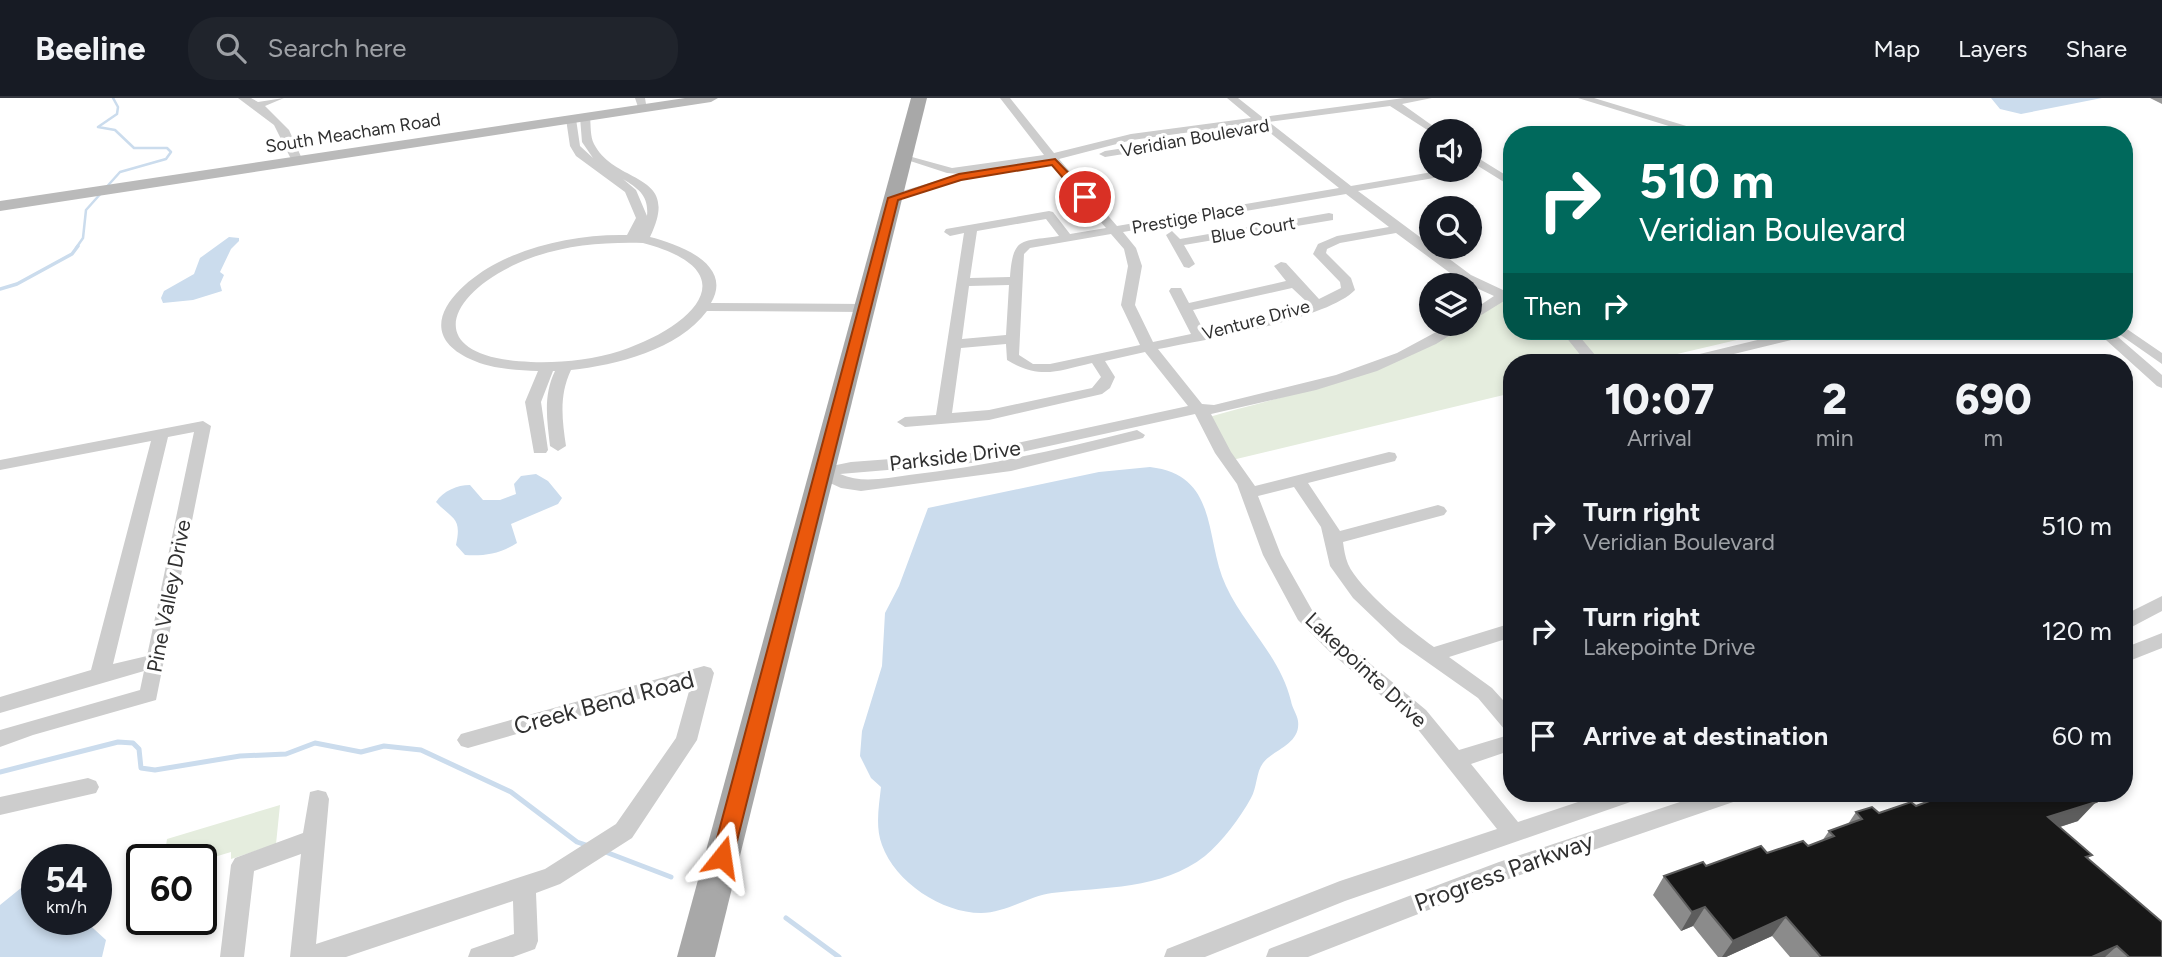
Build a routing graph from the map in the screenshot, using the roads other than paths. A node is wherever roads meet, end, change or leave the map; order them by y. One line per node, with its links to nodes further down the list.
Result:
1 (243, 98): 12 (street)
2 (279, 98): 12 (street)
3 (711, 98): 10 (main road, South Meacham Road)
4 (919, 98): 18 (main road)
5 (1005, 98): 19 (street, Lakepointe Drive)
6 (1233, 98): 15 (street)
7 (1427, 98): 11 (street, Veridian Boulevard)
8 (1566, 98): 16 (street)
9 (1583, 98): 17 (street)
10 (641, 103): 13 (main road, South Meacham Road)
11 (1393, 103): 14 (street); 15 (street, Veridian Boulevard)
12 (258, 105): 20 (street)
13 (578, 118): 20 (main road, South Meacham Road); 39 (street)
14 (1419, 120)
15 (1263, 122): 19 (street, Veridian Boulevard); 26 (street)
16 (1660, 126)
17 (1680, 126)
18 (905, 156): 19 (street, Veridian Boulevard); 27 (main road)
19 (1053, 160): 27 (street, Veridian Boulevard); 36 (street, Lakepointe Drive)
20 (297, 161): 29 (main road, South Meacham Road)
21 (1482, 164): 22 (street)
22 (1485, 166): 23 (street); 25 (street)
23 (1482, 167)
24 (1419, 177): 26 (street, Prestige Place)
25 (1503, 178)
26 (1349, 189): 33 (street, Prestige Place); 35 (street)
27 (893, 198): 51 (main road)
28 (1042, 204): 31 (street)
29 (0, 206)
30 (1316, 206): 32 (street, Blue Court)
31 (1049, 215): 34 (street); 40 (street)
32 (1329, 217): 38 (street, Blue Court); 41 (street, Blue Court)
33 (1165, 223): 36 (street, Prestige Place); 41 (street, Blue Court)
34 (971, 228): 37 (street); 45 (street)
35 (1400, 229): 38 (street, Venture Drive); 48 (street)
36 (1116, 231): 40 (street, Prestige Place); 63 (street, Lakepointe Drive)
37 (950, 232)
38 (1352, 237): 52 (street, Venture Drive)
39 (637, 239): 50 (street); 71 (street)
40 (1069, 239): 44 (street, Prestige Place)
41 (1177, 243): 42 (street, Blue Court)
42 (1189, 264)
43 (1281, 266): 46 (street)
44 (1016, 281): 45 (street); 58 (street)
45 (964, 282): 62 (street)
46 (1295, 283): 52 (street); 53 (street)
47 (1176, 291): 53 (street)
48 (1503, 293)
49 (1503, 299): 54 (street)
50 (706, 303): 51 (street); 70 (street)
51 (866, 303): 81 (main road)
52 (1317, 305): 55 (street, Venture Drive)
53 (1185, 309): 55 (street)
54 (1482, 311)
55 (1199, 336): 63 (street, Venture Drive)
56 (1442, 336): 73 (street, Parkside Drive)
57 (2133, 338): 69 (street)
58 (1011, 339): 62 (street); 68 (street, Venture Drive)
59 (1576, 340): 64 (street)
60 (1774, 340): 65 (street)
61 (2113, 340): 66 (street)
62 (956, 344): 74 (street)
63 (1148, 346): 68 (street, Venture Drive); 73 (street, Lakepointe Drive)
64 (1587, 354)
65 (1717, 354)
66 (2129, 354)
67 (2133, 357): 72 (street)
68 (1096, 358): 74 (street)
69 (2162, 360)
70 (565, 366): 71 (street); 77 (street)
71 (547, 367): 78 (street)
72 (2162, 383)
73 (1206, 412): 81 (street, Parkside Drive); 83 (street, Lakepointe Drive)
74 (943, 420): 75 (street)
75 (905, 422)
76 (161, 434): 80 (street, Pine Valley Drive); 92 (street, Pine Valley Drive); 93 (street, Pine Valley Drive)
77 (558, 446)
78 (540, 450)
79 (1390, 457): 82 (street)
80 (0, 465)
81 (822, 473): 112 (main road)
82 (1298, 481): 83 (street); 85 (street)
83 (1249, 493): 99 (street, Lakepointe Drive)
84 (1438, 511): 85 (street)
85 (1333, 539): 91 (street)
86 (2162, 603): 87 (street)
87 (2133, 619)
88 (1503, 633): 91 (street)
89 (2162, 640): 90 (street)
90 (2133, 652)
91 (1432, 655): 95 (street)
92 (156, 661): 93 (street); 96 (street, Pine Valley Drive)
93 (100, 675): 94 (street)
94 (0, 705)
95 (1503, 714)
96 (0, 739)
97 (468, 740): 107 (street, Creek Bend Road)
98 (1503, 744): 99 (street)
99 (1456, 760): 105 (street, Lakepointe Drive)
100 (88, 787): 104 (street)
101 (318, 799): 106 (street)
102 (1604, 802): 105 (street, Progress Parkway)
103 (1707, 802): 114 (street, Progress Parkway)
104 (0, 806)
105 (1513, 832): 113 (street, Progress Parkway)
106 (312, 840): 108 (street); 109 (street)
107 (524, 886): 110 (street, Creek Bend Road); 111 (street)
108 (232, 957)
109 (302, 957)
110 (312, 957)
111 (480, 957)
112 (696, 957)
113 (1175, 957)
114 (1278, 957)

